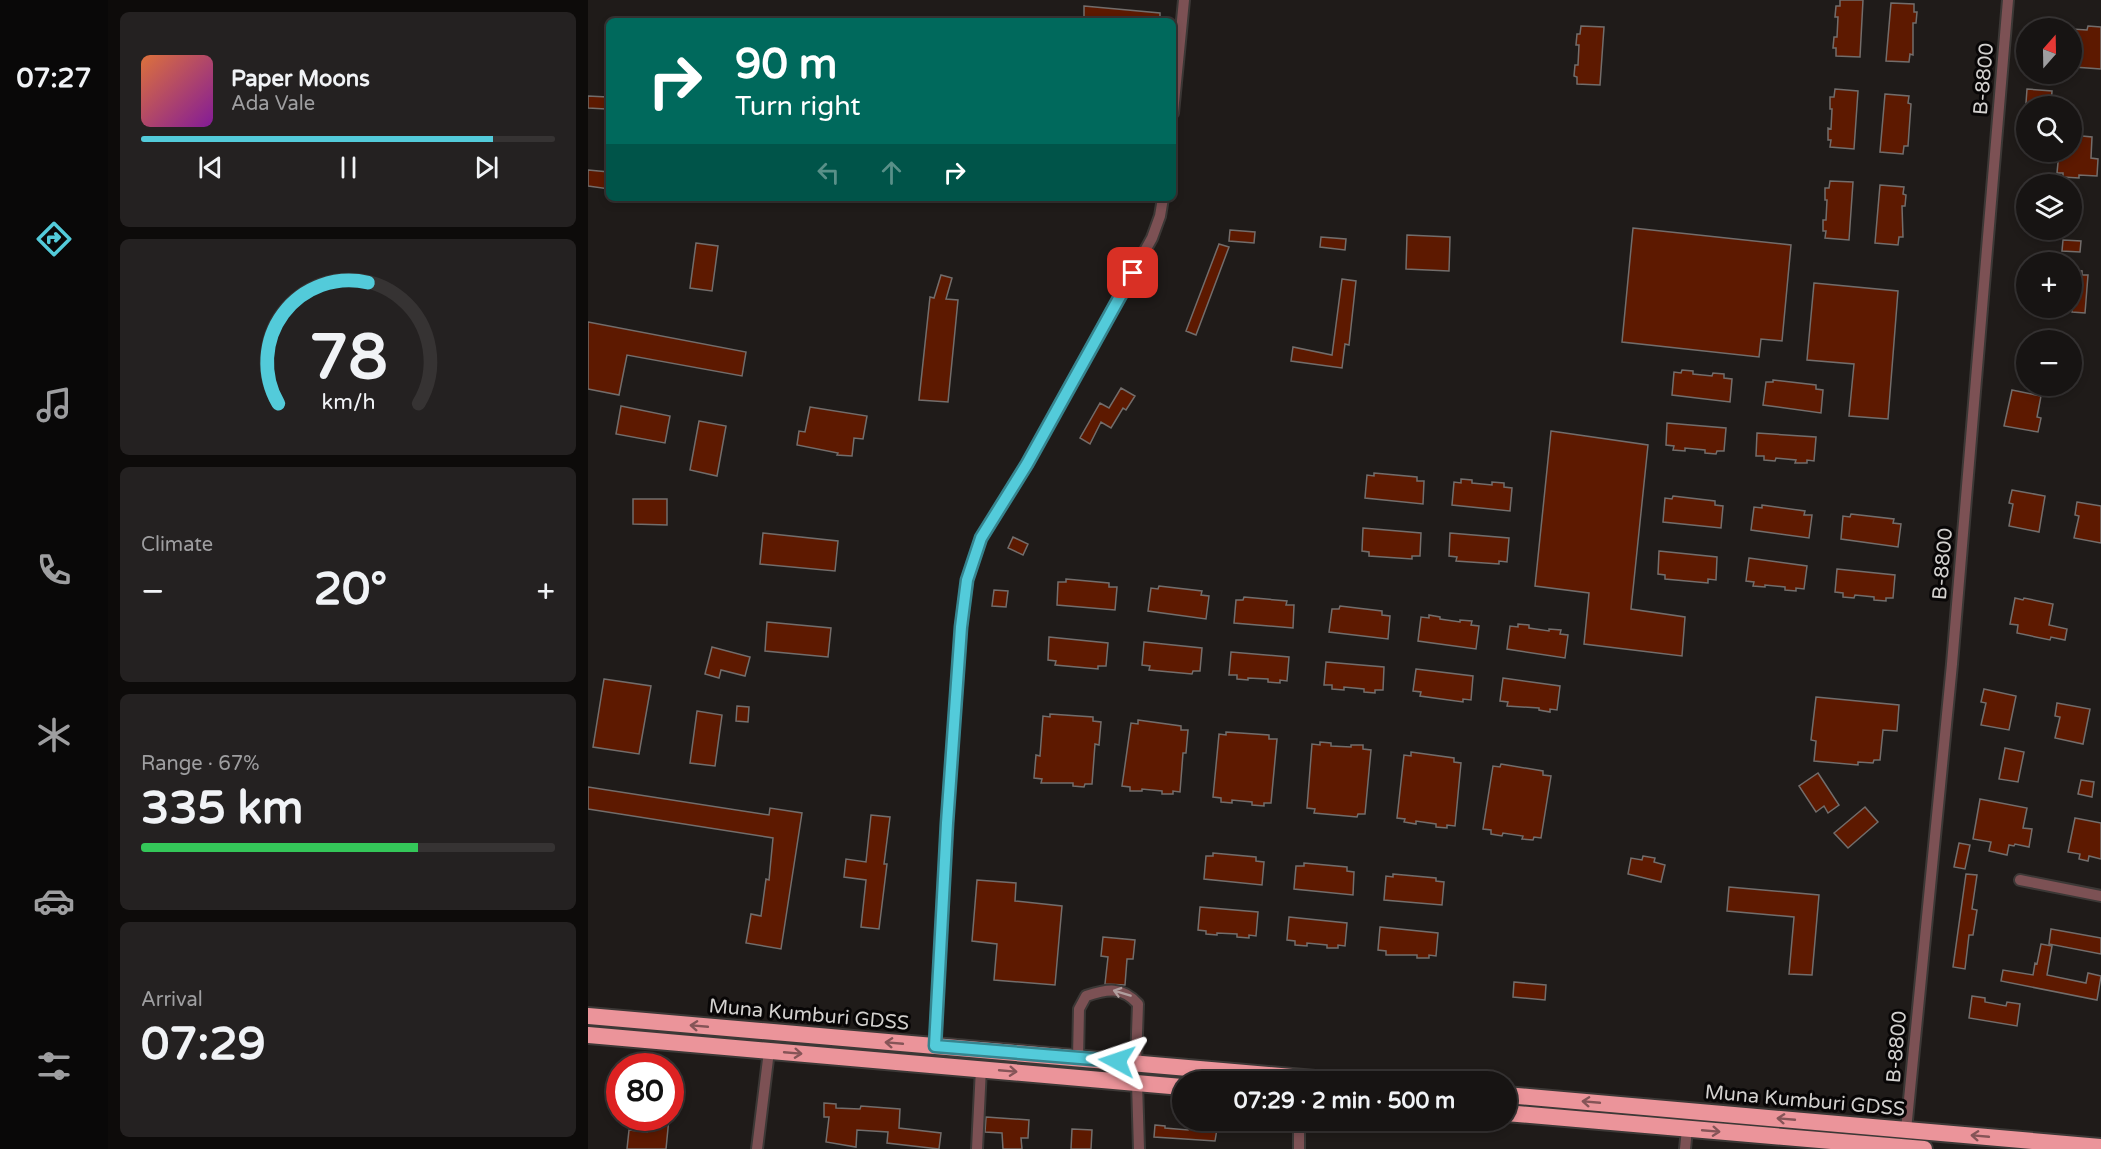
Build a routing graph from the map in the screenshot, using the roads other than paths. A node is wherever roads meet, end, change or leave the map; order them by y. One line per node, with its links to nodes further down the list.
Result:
1 (1184, 0): 3 (street)
2 (2008, 0): 20 (street, B-8800)
3 (1176, 82)
4 (1162, 201): 9 (street)
5 (2020, 880): 6 (street)
6 (2101, 896)
7 (588, 1016): 9 (highway, Muna Kumburi GDSS, one-way to 7)
8 (588, 1035): 10 (highway, Muna Kumburi GDSS)
9 (935, 1046): 11 (highway, Muna Kumburi GDSS)
10 (769, 1051): 13 (highway, Muna Kumburi GDSS, one-way to 13); 23 (street)
11 (1077, 1058): 12 (highway, Muna Kumburi GDSS); 12 (street, one-way to 11)
12 (1136, 1063): 14 (highway, Muna Kumburi GDSS)
13 (981, 1068): 15 (highway, Muna Kumburi GDSS, one-way to 15); 24 (street)
14 (1226, 1071)
15 (1137, 1083): 16 (highway, Muna Kumburi GDSS); 25 (street)
16 (1172, 1086)
17 (1517, 1096): 20 (highway, Muna Kumburi GDSS, one-way to 17)
18 (1517, 1114): 19 (highway, Muna Kumburi GDSS)
19 (1687, 1129): 27 (street); 28 (highway, Muna Kumburi GDSS, one-way to 28)
20 (1906, 1130): 22 (highway, Muna Kumburi GDSS, one-way to 20)
21 (1299, 1131): 26 (street)
22 (2101, 1147)
23 (757, 1149)
24 (977, 1149)
25 (1139, 1149)
26 (1299, 1149)
27 (1685, 1149)
28 (1924, 1149)

